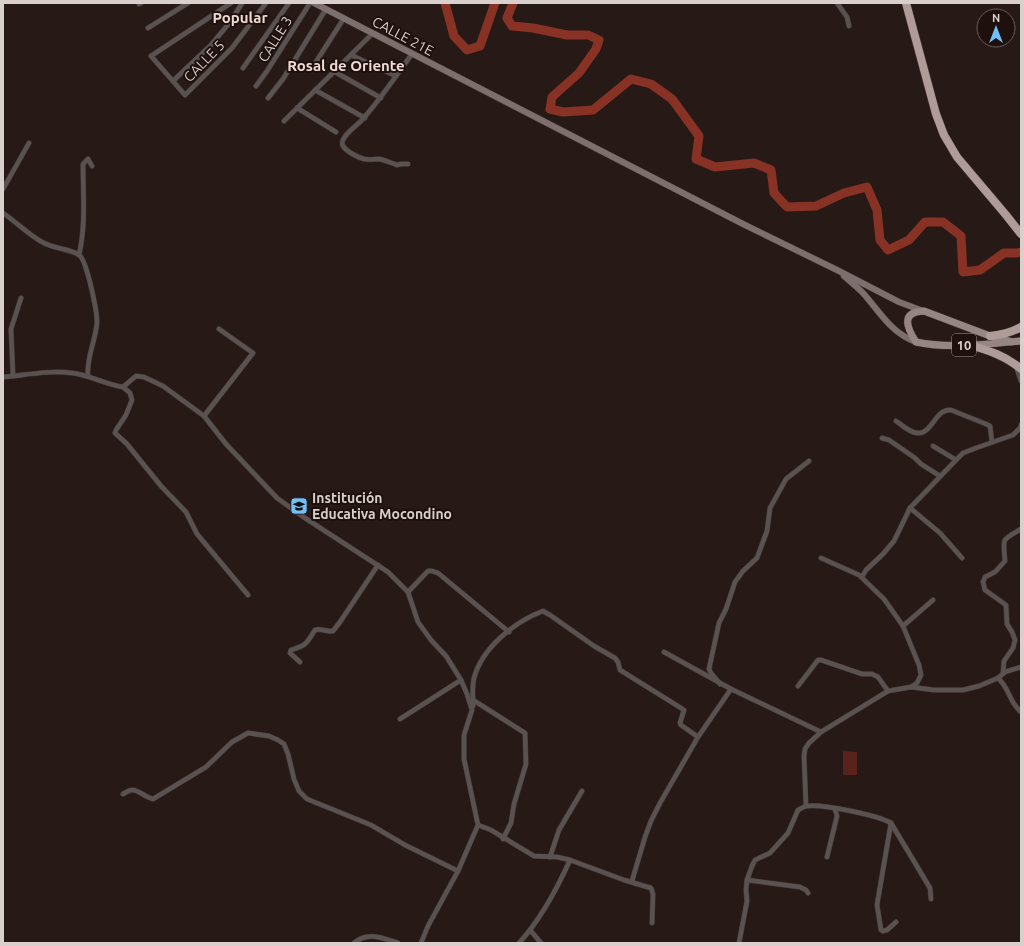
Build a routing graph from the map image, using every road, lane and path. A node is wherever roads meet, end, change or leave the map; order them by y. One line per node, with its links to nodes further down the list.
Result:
1 (188, 3): 13 (street)
2 (231, 3): 21 (street)
3 (242, 3): 21 (street)
4 (266, 3): 21 (street, CALLE 5)
5 (289, 3): 18 (street)
6 (310, 3): 22 (street, CALLE 3)
7 (314, 3): 10 (main road, CALLE 21E)
8 (837, 3): 12 (street)
9 (906, 3): 35 (highway)
10 (326, 9): 11 (main road, CALLE 21E); 24 (street)
11 (344, 18): 14 (main road, CALLE 21E); 17 (street)
12 (850, 26)
13 (148, 28)
14 (372, 34): 15 (main road, CALLE 21E); 16 (street)
15 (412, 54): 20 (street); 37 (main road, CALLE 21E / 10)
16 (351, 55): 19 (street); 20 (street)
17 (314, 65)
18 (243, 68)
19 (335, 72): 23 (street); 25 (street)
20 (396, 76): 25 (street)
21 (173, 81)
22 (256, 86)
23 (315, 90): 26 (street); 27 (street)
24 (268, 98)
25 (380, 98): 27 (street)
26 (296, 108): 28 (street); 29 (street)
27 (364, 118): 31 (street)
28 (284, 121)
29 (336, 132)
30 (29, 143): 33 (street)
31 (408, 164)
32 (92, 166): 36 (street)
33 (3, 189)
34 (3, 213): 36 (street)
35 (1021, 234)
36 (79, 255): 49 (street)
37 (837, 270): 39 (main road, 10); 44 (main road, 10)
38 (22, 298): 48 (street)
39 (924, 311): 42 (main road, 10); 44 (main road)
40 (1021, 327): 42 (highway)
41 (219, 329): 53 (street)
42 (990, 336): 45 (main road, 10)
43 (1021, 341): 45 (main road, 10)
44 (916, 342): 46 (main road, 10)
45 (1012, 342): 46 (main road, 10)
46 (970, 345): 47 (highway)
47 (1018, 366): 51 (street)
48 (13, 376): 49 (street); 50 (street)
49 (88, 376): 52 (street)
50 (3, 377)
51 (1021, 381)
52 (123, 387): 53 (street); 69 (street)
53 (204, 416): 66 (street)
54 (896, 421): 57 (street)
55 (1021, 424): 57 (street)
56 (882, 438): 61 (street)
57 (992, 442): 60 (street)
58 (933, 446): 60 (street)
59 (809, 460): 79 (street)
60 (956, 460): 61 (street)
61 (940, 476): 62 (street)
62 (910, 508): 65 (street); 67 (street)
63 (1021, 529): 76 (street)
64 (821, 558): 67 (street)
65 (962, 558)
66 (378, 565): 68 (street); 74 (street)
67 (862, 577): 71 (street)
68 (408, 592): 72 (street); 78 (street)
69 (248, 595)
70 (933, 600): 71 (street)
71 (903, 626): 81 (street)
72 (509, 632): 84 (street); 89 (street)
73 (664, 652): 79 (street)
74 (300, 662)
75 (1021, 667): 76 (street)
76 (1003, 674): 77 (street)
77 (998, 678): 81 (street); 86 (street)
78 (461, 680): 85 (street); 87 (street)
79 (720, 684): 82 (street)
80 (798, 686): 83 (street)
81 (911, 687): 83 (street)
82 (731, 689): 88 (street); 89 (street)
83 (888, 691): 88 (street)
84 (473, 700): 85 (street); 96 (street)
85 (472, 710): 95 (street)
86 (1021, 712)
87 (400, 719)
88 (821, 732): 92 (street)
89 (698, 737): 102 (street)
90 (582, 791): 97 (street)
91 (123, 794): 100 (street)
92 (806, 806): 93 (street); 101 (street)
93 (835, 809): 94 (street); 98 (street)
94 (891, 823): 104 (street); 105 (street)
95 (478, 825): 96 (street); 100 (street)
96 (503, 839): 97 (street)
97 (550, 857): 99 (street)
98 (827, 857)
99 (570, 860): 102 (street); 107 (street)
100 (458, 871): 110 (street)
101 (747, 880): 103 (street); 113 (street)
102 (632, 881): 106 (street)
103 (808, 893)
104 (931, 899)
105 (896, 922)
106 (652, 923)
107 (531, 931): 111 (street); 112 (street)
108 (354, 943): 109 (street)
109 (398, 943)
110 (421, 943)
111 (519, 943)
112 (542, 943)
113 (739, 943)

